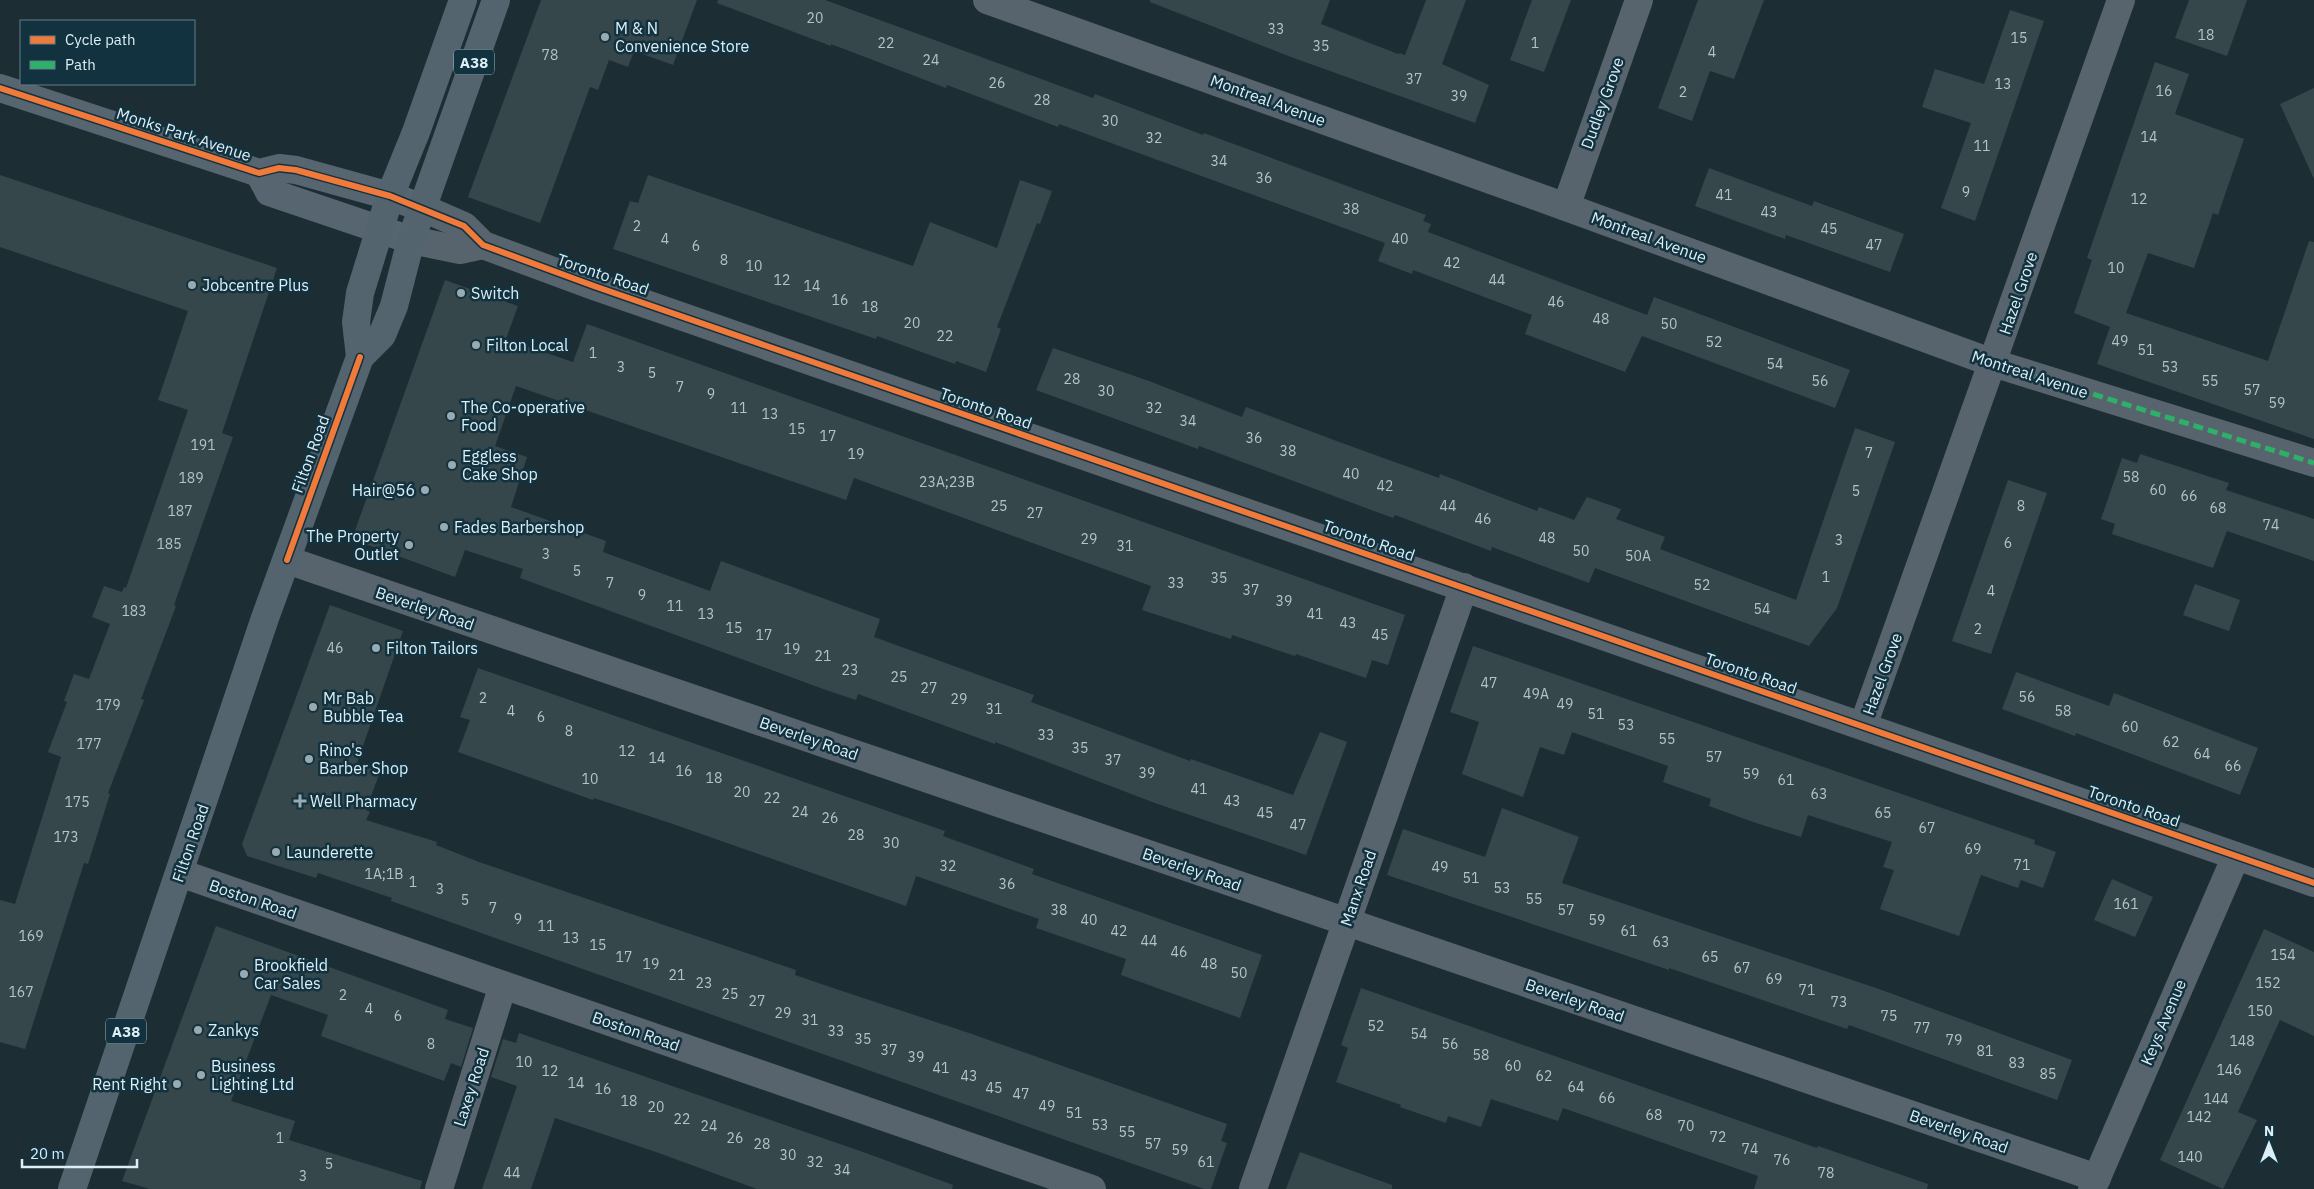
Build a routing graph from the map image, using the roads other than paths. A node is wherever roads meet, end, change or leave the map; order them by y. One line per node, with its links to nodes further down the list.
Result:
1 (463, 0): 8 (main road, Filton Road / A38)
2 (496, 0): 10 (main road, Filton Road / A38)
3 (988, 0): 9 (street, Montreal Avenue)
4 (1639, 0): 9 (street, Dudley Grove)
5 (2122, 0): 15 (street, Hazel Grove)
6 (0, 88): 7 (street, Monks Park Avenue)
7 (259, 173): 8 (street, Monks Park Avenue); 11 (street, Monks Park Avenue)
8 (390, 196): 10 (street); 11 (main road, Filton Road / A38)
9 (1566, 206): 15 (street, Montreal Avenue)
10 (423, 208): 12 (main road, Filton Road / A38); 13 (street, Toronto Road)
11 (380, 229): 12 (street); 14 (main road, Filton Road / A38)
12 (411, 240): 13 (street, Toronto Road); 14 (main road, Filton Road / A38)
13 (483, 246): 18 (street, Toronto Road)
14 (360, 357): 17 (main road, Filton Road / A38)
15 (1993, 363): 16 (street, Montreal Avenue); 19 (street, Hazel Grove)
16 (2314, 462)
17 (287, 560): 21 (main road, Filton Road / A38); 23 (street, Beverley Road)
18 (1464, 587): 19 (street, Toronto Road); 23 (street, Manx Road)
19 (1863, 726): 20 (street, Toronto Road)
20 (2236, 856): 22 (street, Toronto Road); 25 (street, Keys Avenue)
21 (180, 873): 24 (street, Boston Road); 26 (main road, Filton Road / A38)
22 (2314, 882)
23 (1347, 922): 25 (street, Beverley Road); 29 (street, Manx Road)
24 (503, 985): 27 (street, Laxey Road); 28 (street, Boston Road)
25 (2094, 1184)
26 (72, 1189)
27 (439, 1189)
28 (1092, 1189)
29 (1253, 1189)

